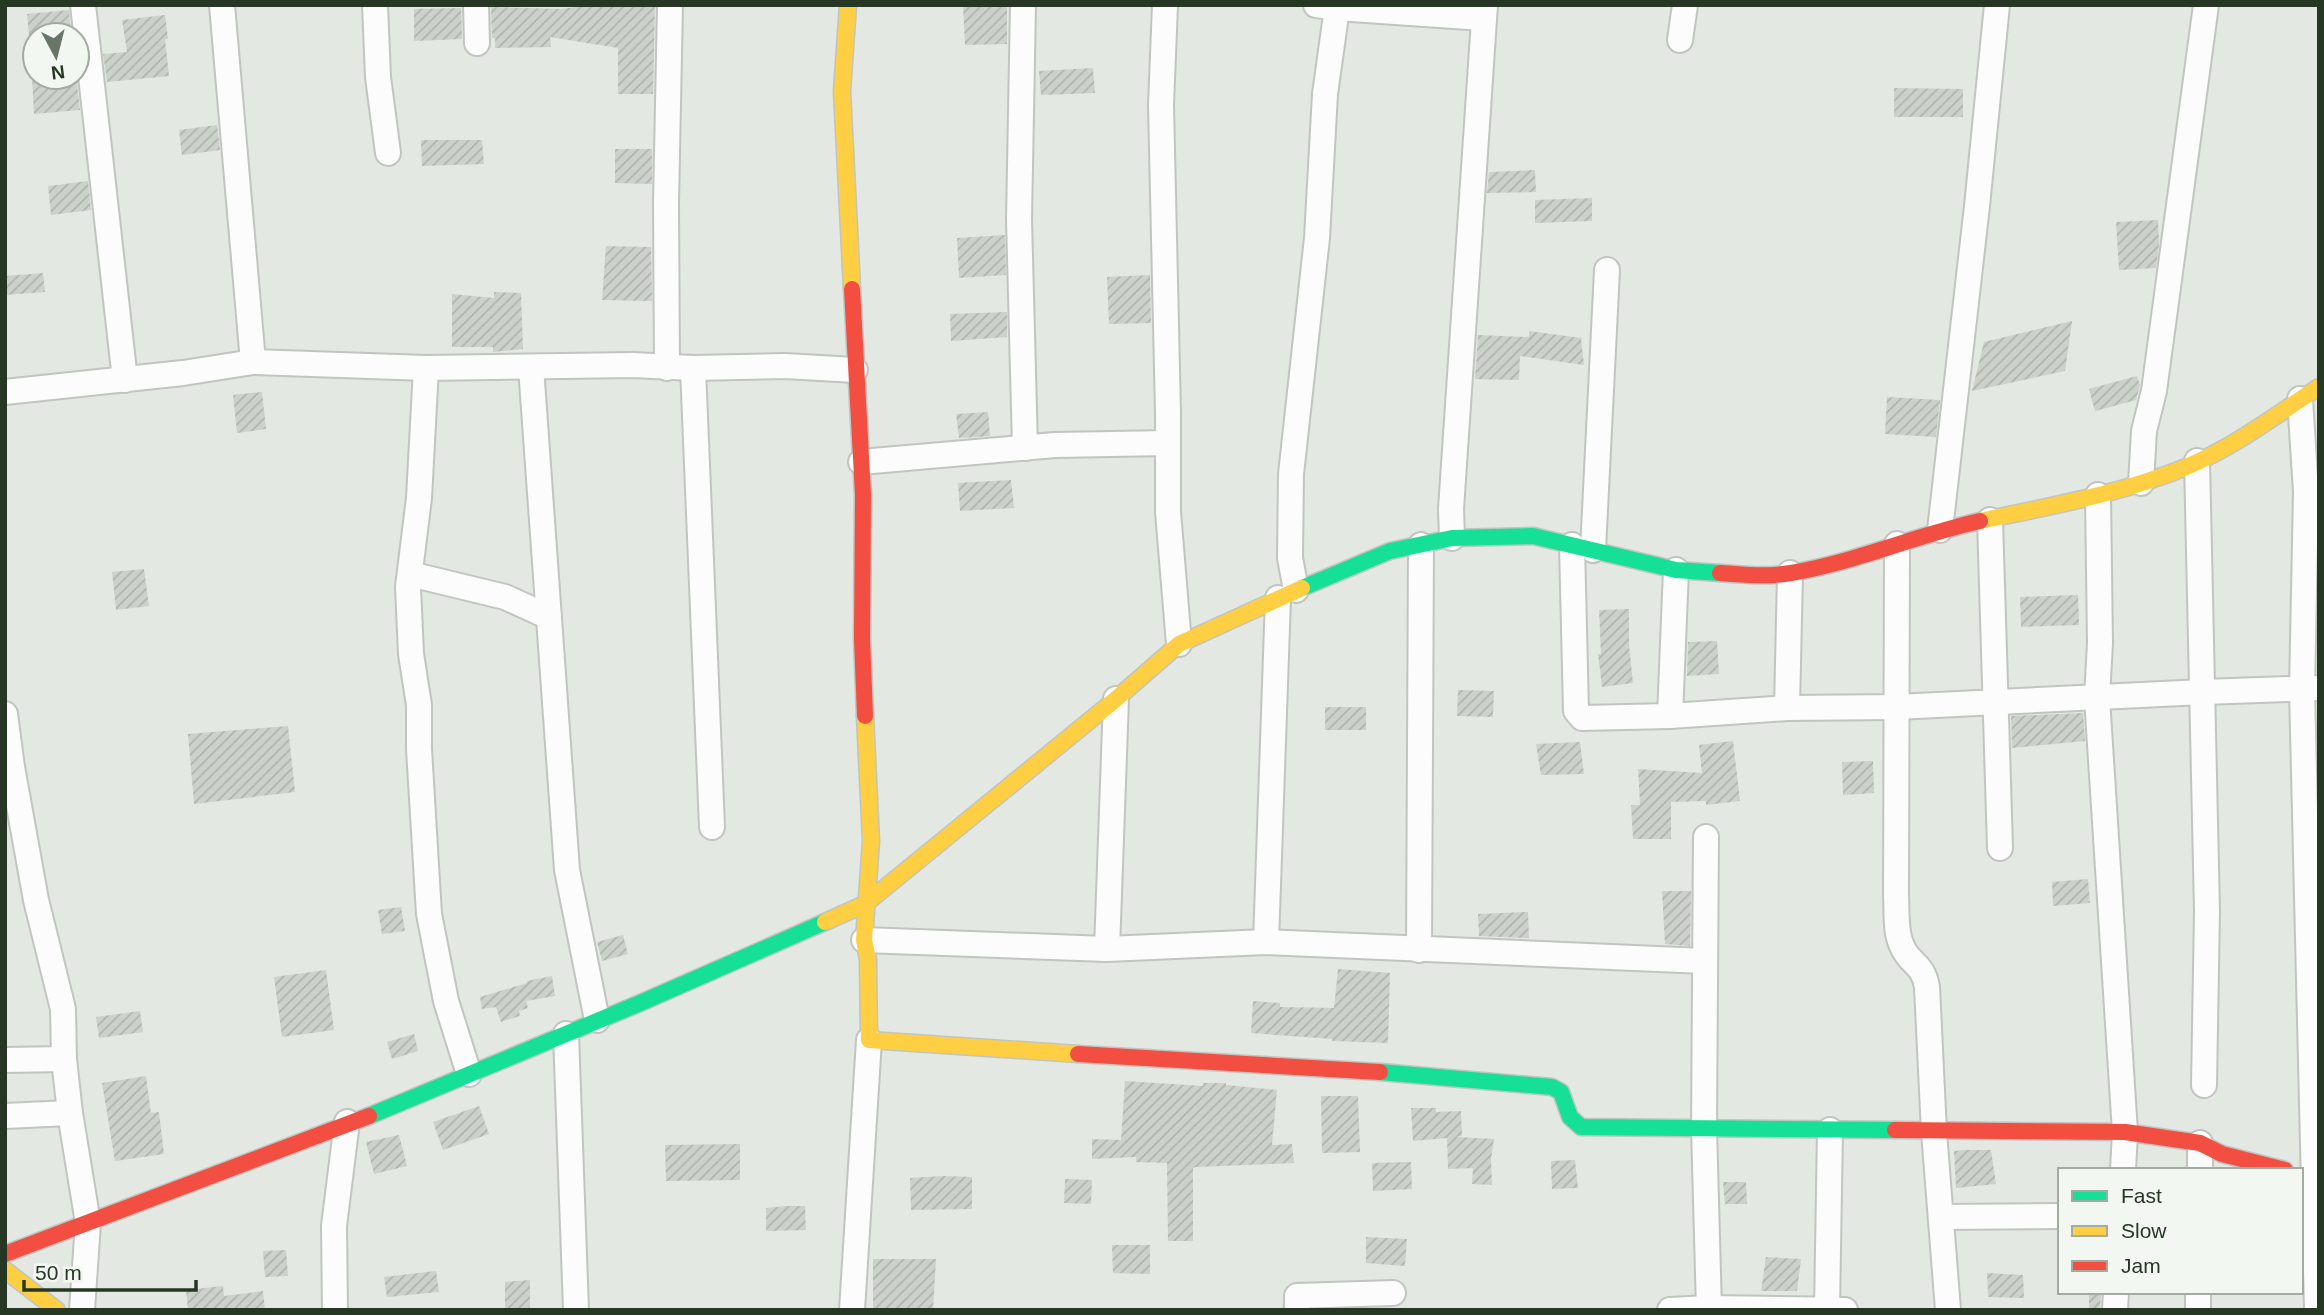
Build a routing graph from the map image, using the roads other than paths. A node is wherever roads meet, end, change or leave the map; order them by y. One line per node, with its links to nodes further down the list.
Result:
1 (83, 5): 24 (street)
2 (222, 5): 18 (street)
3 (375, 5): 16 (street)
4 (476, 5): 15 (street)
5 (670, 5): 21 (street)
6 (848, 5): 23 (street)
7 (1023, 5): 28 (street)
8 (1165, 5): 27 (street)
9 (1685, 5): 14 (street)
10 (1997, 5): 34 (street)
11 (2206, 5): 31 (street)
12 (1330, 6): 13 (street); 42 (street)
13 (1484, 12): 35 (street)
14 (1680, 40)
15 (477, 43)
16 (388, 153)
17 (1607, 270): 38 (street)
18 (253, 362): 20 (street); 24 (street)
19 (531, 367): 20 (street); 21 (street); 43 (street)
20 (426, 368): 41 (street)
21 (667, 368): 22 (street)
22 (693, 369): 23 (street); 54 (street)
23 (855, 370): 30 (street)
24 (125, 380): 25 (street)
25 (5, 392)
26 (2309, 393): 29 (street); 45 (street)
27 (1168, 443): 28 (street); 44 (street)
28 (1025, 448): 30 (street)
29 (2197, 461): 31 (street); 46 (street)
30 (861, 462): 57 (street)
31 (2141, 483): 32 (street)
32 (2098, 495): 33 (street); 47 (street)
33 (1990, 520): 34 (street); 49 (street)
34 (1940, 530): 36 (street)
35 (1452, 538): 37 (street); 38 (street)
36 (1897, 544): 40 (street); 50 (street)
37 (1421, 545): 42 (street); 61 (street)
38 (1582, 548): 39 (street); 53 (street)
39 (1676, 570): 40 (street); 53 (street)
40 (1790, 573): 51 (street)
41 (410, 574): 43 (street); 68 (street)
42 (1287, 594): 44 (street); 59 (street)
43 (549, 617): 63 (street)
44 (1179, 644): 48 (street)
45 (2311, 689): 46 (street); 81 (street)
46 (2203, 692): 47 (street); 69 (street)
47 (2097, 698): 49 (street); 76 (street)
48 (1116, 699): 57 (street); 60 (street)
49 (1997, 702): 50 (street); 56 (street)
50 (1896, 707): 51 (street); 75 (street)
51 (1787, 708): 53 (street)
52 (5, 714): 66 (street)
53 (1670, 716)
54 (712, 827)
55 (1706, 837): 62 (street)
56 (2000, 848)
57 (865, 904): 58 (street); 63 (street)
58 (863, 940): 60 (street); 65 (street)
59 (1266, 942): 60 (street); 61 (street)
60 (1107, 949)
61 (1419, 950): 62 (street)
62 (1704, 961): 73 (street)
63 (597, 1020): 64 (street)
64 (566, 1034): 68 (street); 92 (street)
65 (869, 1040): 73 (street); 93 (street)
66 (64, 1059): 67 (street); 70 (street)
67 (5, 1060)
68 (469, 1074): 72 (street)
69 (2204, 1085)
70 (70, 1113): 71 (street); 84 (street)
71 (5, 1116)
72 (346, 1122): 84 (street); 91 (street)
73 (1703, 1128): 74 (street); 88 (street)
74 (1829, 1130): 75 (street); 96 (street)
75 (1934, 1132): 76 (street); 83 (street)
76 (2125, 1132): 77 (street); 78 (street)
77 (2200, 1143): 79 (street); 80 (street)
78 (2123, 1168)
79 (2200, 1168)
80 (2277, 1168)
81 (2312, 1176): 99 (street)
82 (2058, 1216): 83 (street)
83 (1941, 1217): 98 (street)
84 (88, 1223): 85 (street); 90 (street)
85 (5, 1254)
86 (5, 1270): 89 (street)
87 (1393, 1293): 94 (street)
88 (1709, 1309): 95 (street); 96 (street)
89 (57, 1310)
90 (82, 1310)
91 (335, 1310)
92 (576, 1310)
93 (852, 1310)
94 (1297, 1310)
95 (1670, 1310)
96 (1827, 1310): 97 (street)
97 (1845, 1310)
98 (1948, 1310)
99 (2317, 1310)

